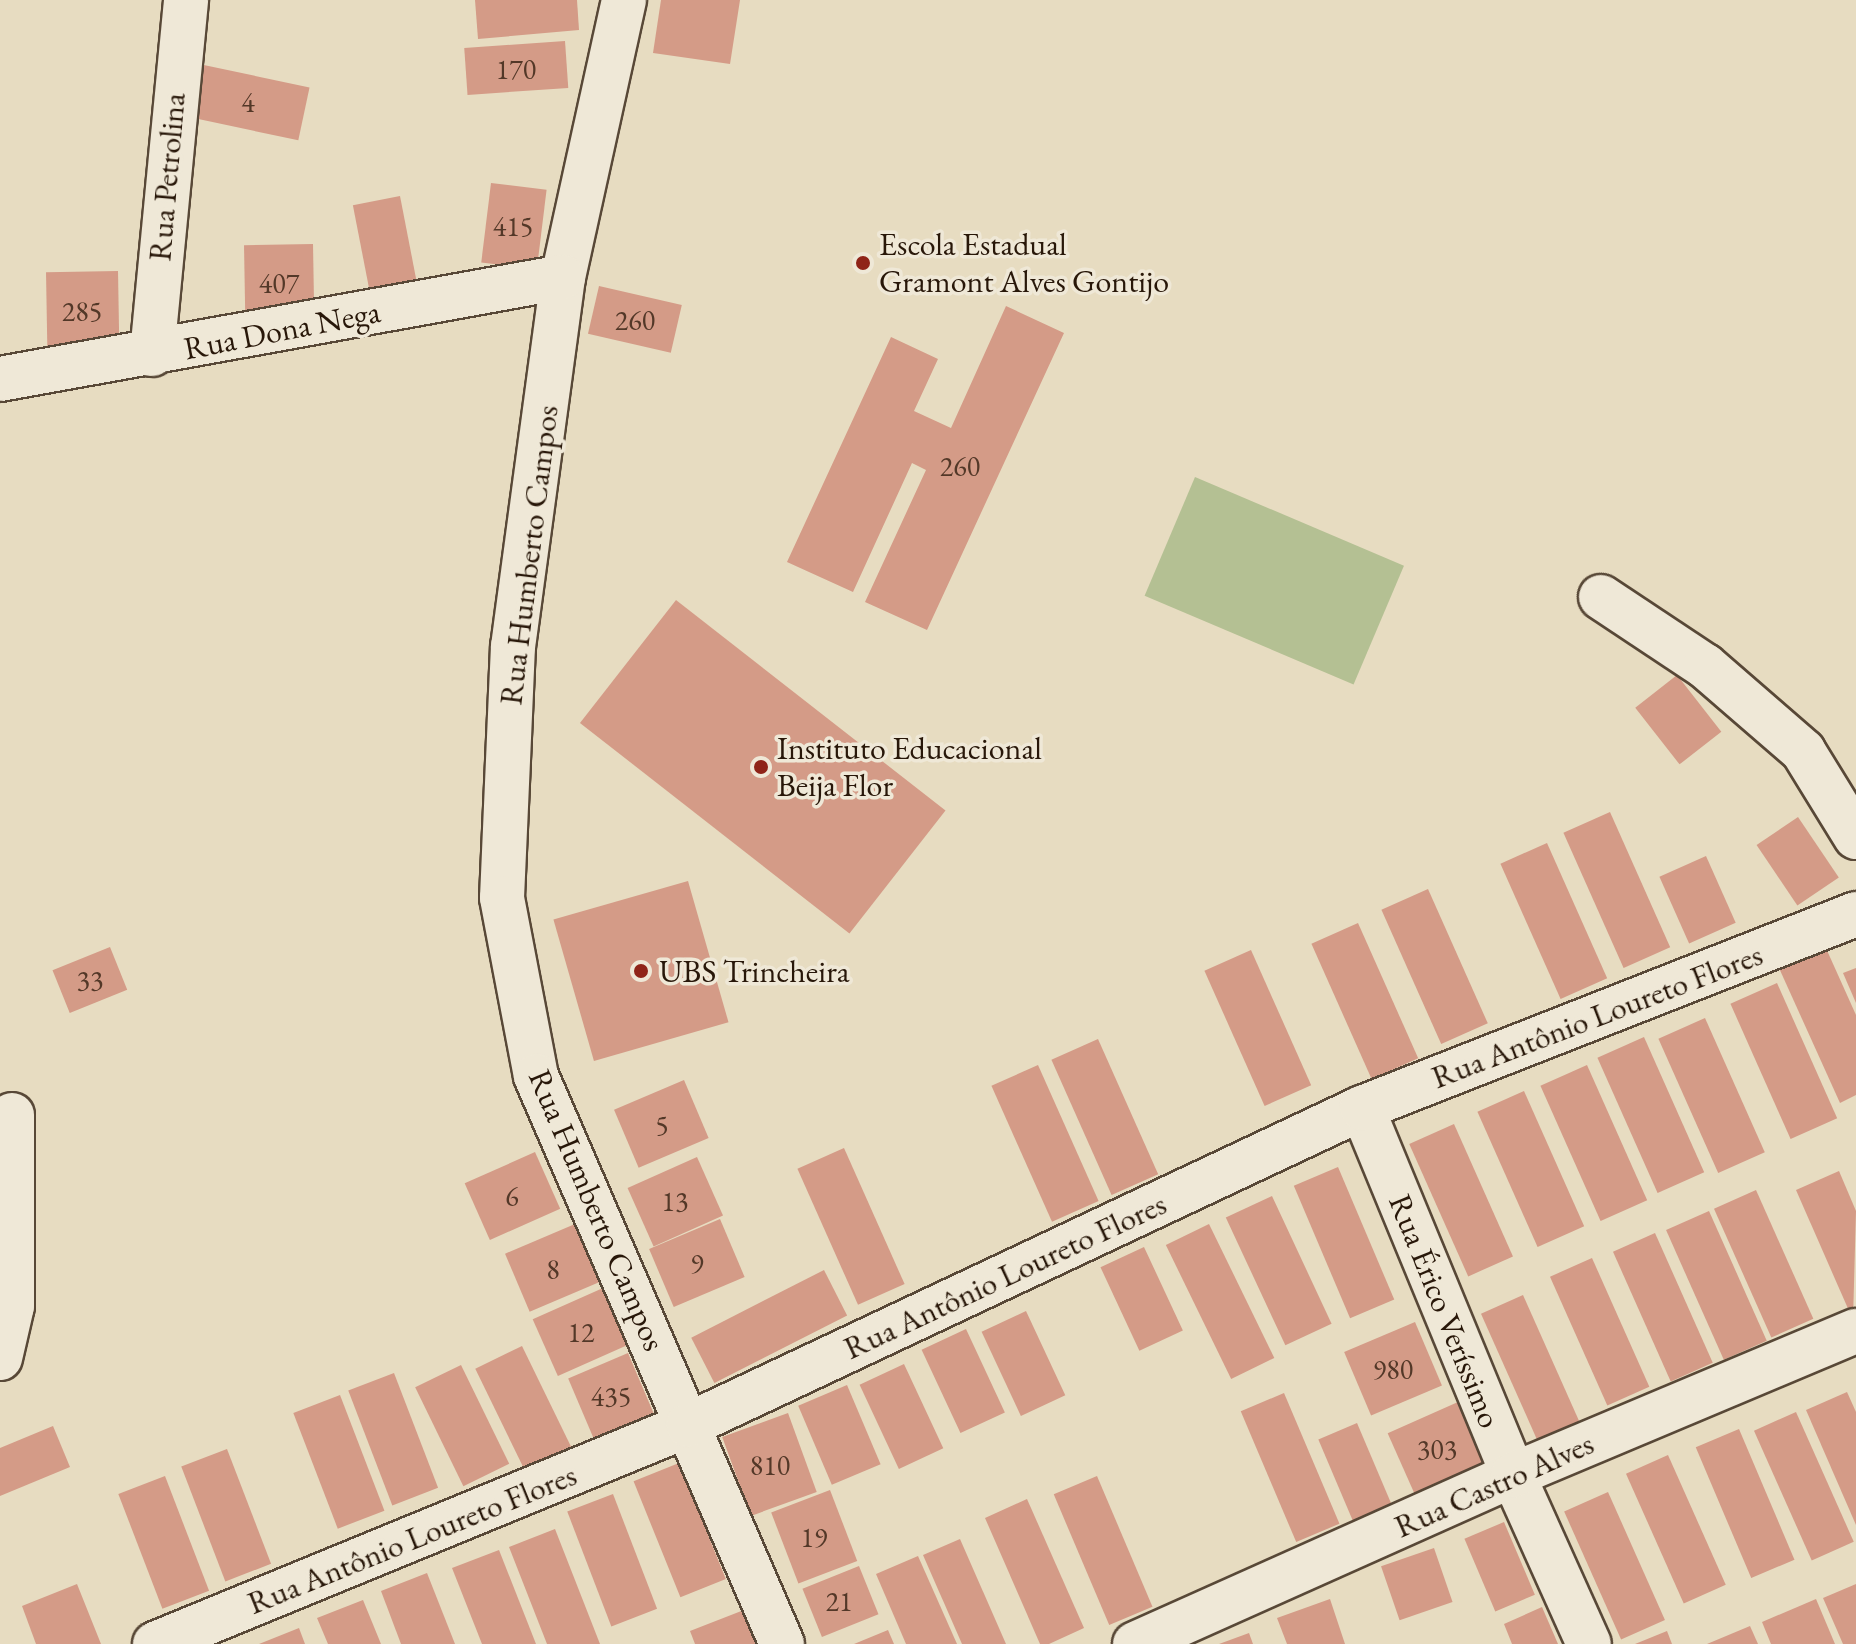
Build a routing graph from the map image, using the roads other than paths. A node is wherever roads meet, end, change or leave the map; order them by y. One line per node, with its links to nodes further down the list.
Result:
1 (186, 0): 4 (street, Rua Petrolina)
2 (624, 0): 3 (street, Rua Humberto Campos)
3 (563, 277): 4 (street, Rua Dona Nega); 13 (street, Rua Humberto Campos)
4 (152, 354): 5 (street, Rua Dona Nega)
5 (0, 379)
6 (1601, 597): 7 (street)
7 (1856, 837)
8 (1856, 914): 9 (street, Rua Antônio Loureto Flores)
9 (1362, 1108): 13 (street, Rua Antônio Loureto Flores); 14 (street, Rua Érico Veríssimo)
10 (12, 1115): 12 (street)
11 (1856, 1331): 14 (street, Rua Castro Alves)
12 (0, 1358)
13 (688, 1425): 15 (street, Rua Antônio Loureto Flores); 16 (street, Rua Humberto Campos)
14 (1513, 1475): 17 (street, Rua Castro Alves); 18 (street, Rua Érico Veríssimo)
15 (155, 1644)
16 (782, 1644)
17 (1135, 1644)
18 (1589, 1644)

